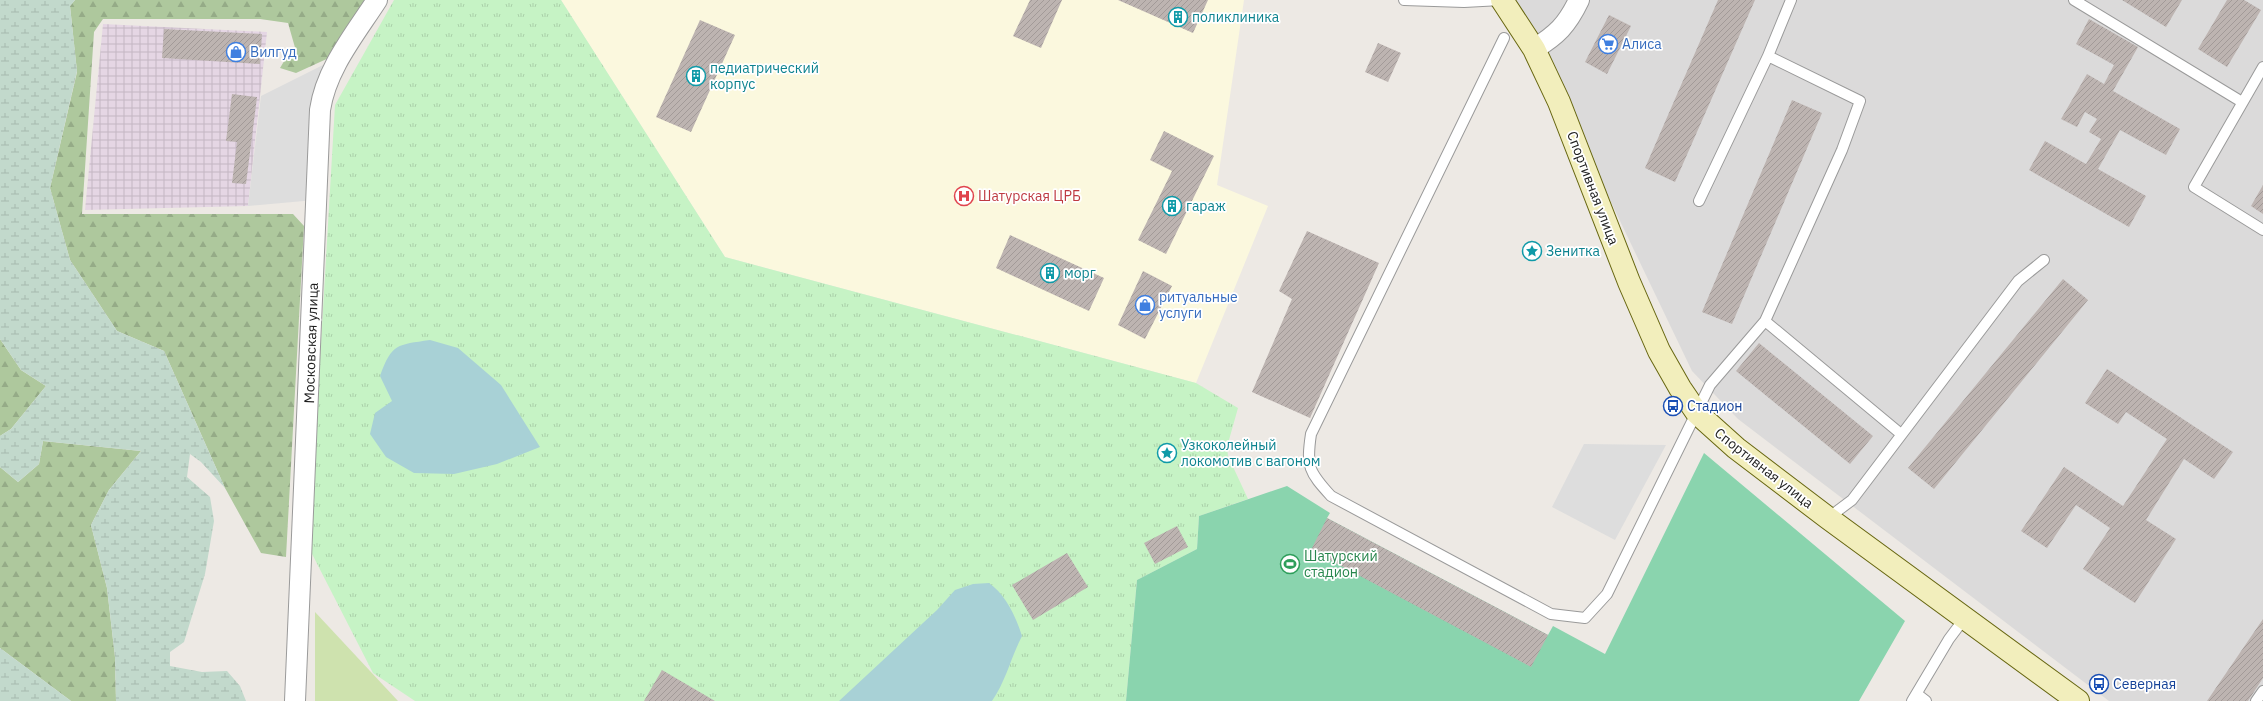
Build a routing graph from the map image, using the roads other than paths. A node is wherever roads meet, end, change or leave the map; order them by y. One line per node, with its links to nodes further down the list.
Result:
1 (377, 0): 22 (street, Московская улица)
2 (1404, 0): 3 (lane)
3 (1502, 0): 8 (street, Спортивная улица)
4 (1579, 0): 8 (street)
5 (1790, 0): 9 (lane)
6 (2074, 0): 11 (lane)
7 (1504, 38): 16 (lane)
8 (1534, 49): 16 (street, Спортивная улица)
9 (1768, 56): 12 (lane); 15 (lane)
10 (2263, 66): 11 (lane)
11 (2242, 102): 13 (lane)
12 (1699, 201)
13 (2263, 230)
14 (2044, 260): 17 (lane)
15 (1765, 321): 16 (lane); 17 (lane)
16 (1697, 413): 18 (street, Спортивная улица)
17 (1901, 434): 18 (lane)
18 (1828, 518): 19 (street, Спортивная улица)
19 (1964, 619): 21 (lane); 24 (street, Спортивная улица)
20 (2263, 691): 25 (lane)
21 (1914, 698): 23 (lane)
22 (294, 701)
23 (1926, 701)
24 (2078, 701)
25 (2256, 701)

